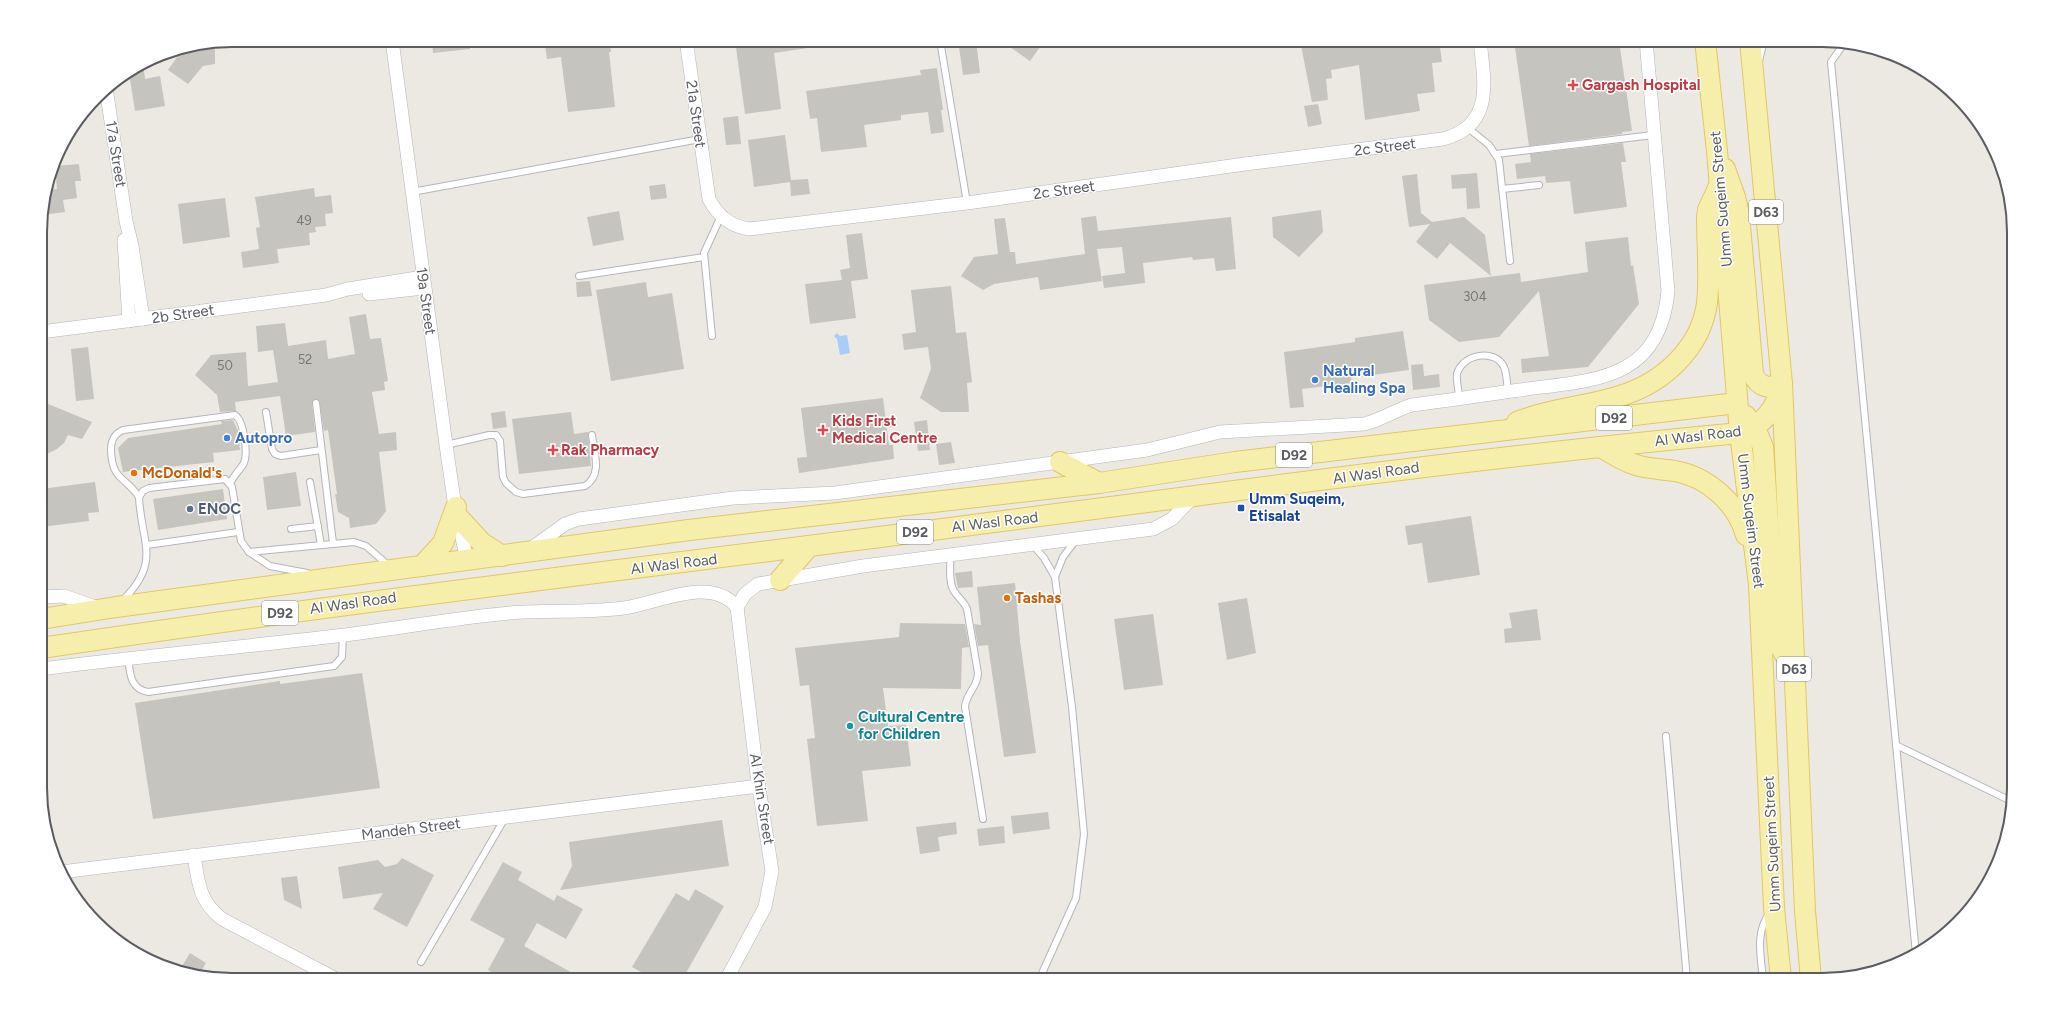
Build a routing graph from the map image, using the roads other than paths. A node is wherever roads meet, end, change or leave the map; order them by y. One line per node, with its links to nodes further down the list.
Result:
1 (393, 47): 21 (street, 19a Street)
2 (687, 47): 14 (street, 21a Street)
3 (941, 47): 22 (lane)
4 (1481, 47): 12 (street)
5 (1647, 47): 13 (street)
6 (1706, 47): 15 (main road, Umm Suqeim Street / D63)
7 (1751, 47): 10 (main road, Umm Suqeim Street / D63)
8 (1762, 47): 10 (lane)
9 (1841, 48): 83 (lane)
10 (1754, 80): 33 (main road, Umm Suqeim Street / D63)
11 (107, 96): 24 (street, 17a Street)
12 (1468, 128): 16 (lane); 22 (street, 2c Street)
13 (1653, 135): 16 (lane); 34 (street)
14 (700, 139): 19 (street, 21a Street); 21 (lane)
15 (1717, 151): 17 (main road, Umm Suqeim Street / D63); 33 (main road)
16 (1496, 154): 20 (lane)
17 (1719, 184): 37 (main road, Umm Suqeim Street / D63); 39 (main road)
18 (1539, 185): 20 (lane)
19 (706, 188): 23 (street, 2c Street)
20 (1502, 189): 26 (lane)
21 (412, 192): 28 (street, 19a Street)
22 (967, 204): 23 (street, 2c Street)
23 (721, 216): 25 (lane)
24 (126, 220): 29 (street, 17a Street); 30 (street, 17a Street)
25 (704, 257): 27 (lane); 32 (lane)
26 (1510, 261)
27 (579, 276)
28 (424, 282): 29 (street, 2b Street); 42 (street, 19a Street)
29 (143, 319): 30 (street, 2b Street)
30 (129, 320): 31 (street, 2b Street)
31 (47, 331)
32 (712, 336)
33 (1782, 384): 41 (main road, Al Wasl Road); 81 (main road, Umm Suqeim Street / D63)
34 (1508, 392): 35 (street); 35 (lane)
35 (1459, 398): 45 (street)
36 (316, 403): 44 (lane)
37 (1737, 404): 39 (main road, Al Wasl Road / D92); 41 (main road, Umm Suqeim Street / D63)
38 (266, 412): 44 (lane)
39 (1490, 433): 47 (main road, Al Wasl Road / D92)
40 (592, 435): 42 (lane)
41 (1745, 437): 43 (main road, Al Wasl Road / D92); 71 (main road, Umm Suqeim Street / D63); 81 (main road)
42 (446, 445): 51 (street, 19a Street)
43 (1601, 447): 50 (main road, Al Wasl Road / D92); 71 (main road)
44 (321, 450): 56 (lane)
45 (1060, 462): 47 (main road); 62 (street)
46 (310, 482): 52 (lane)
47 (1099, 483): 62 (main road, Al Wasl Road / D92)
48 (230, 484): 49 (lane); 49 (lane); 54 (lane)
49 (139, 497): 58 (lane)
50 (1193, 497): 55 (street); 60 (main road, Al Wasl Road / D92)
51 (457, 512): 63 (main road); 65 (street, 19a Street); 66 (main road)
52 (318, 526): 53 (lane); 59 (lane)
53 (291, 529)
54 (238, 532): 58 (lane); 61 (lane)
55 (1077, 539): 57 (street); 69 (lane)
56 (333, 543): 59 (lane); 67 (lane)
57 (1031, 544): 64 (street); 69 (lane)
58 (147, 545): 75 (lane)
59 (321, 545): 61 (lane)
60 (809, 546): 70 (main road); 73 (main road, Al Wasl Road / D92)
61 (249, 552): 68 (lane)
62 (526, 553): 63 (main road, Al Wasl Road / D92)
63 (502, 556): 65 (main road, Al Wasl Road / D92)
64 (950, 556): 70 (street); 87 (lane)
65 (467, 560): 66 (main road, Al Wasl Road / D92); 73 (main road)
66 (422, 566): 67 (main road, Al Wasl Road / D92)
67 (394, 570): 68 (main road, Al Wasl Road / D92)
68 (335, 577): 75 (main road, Al Wasl Road / D92)
69 (1056, 577): 95 (lane)
70 (780, 580): 74 (street)
71 (1759, 585): 90 (main road, Umm Suqeim Street / D63)
72 (47, 597): 75 (street)
73 (387, 598): 78 (main road, Al Wasl Road / D92)
74 (737, 607): 77 (street); 84 (street, Al Khin Street)
75 (108, 608): 76 (main road, Al Wasl Road / D92)
76 (47, 618)
77 (344, 635): 79 (street); 79 (lane)
78 (47, 647)
79 (128, 658): 80 (street)
80 (47, 668)
81 (1794, 672): 99 (main road, Umm Suqeim Street / D63)
82 (1666, 736): 96 (lane)
83 (1896, 745): 85 (lane); 91 (lane)
84 (759, 786): 86 (street, Mandeh Street); 94 (street, Al Khin Street)
85 (2007, 800)
86 (505, 817): 88 (street, Mandeh Street); 92 (lane)
87 (983, 818)
88 (194, 855): 89 (street, Mandeh Street); 93 (street)
89 (67, 871)
90 (1774, 908): 97 (lane); 98 (main road, Umm Suqeim Street / D63)
91 (1915, 947)
92 (421, 962)
93 (325, 973)
94 (730, 973)
95 (1042, 973)
96 (1686, 973)
97 (1762, 973)
98 (1780, 973)
99 (1810, 973)

